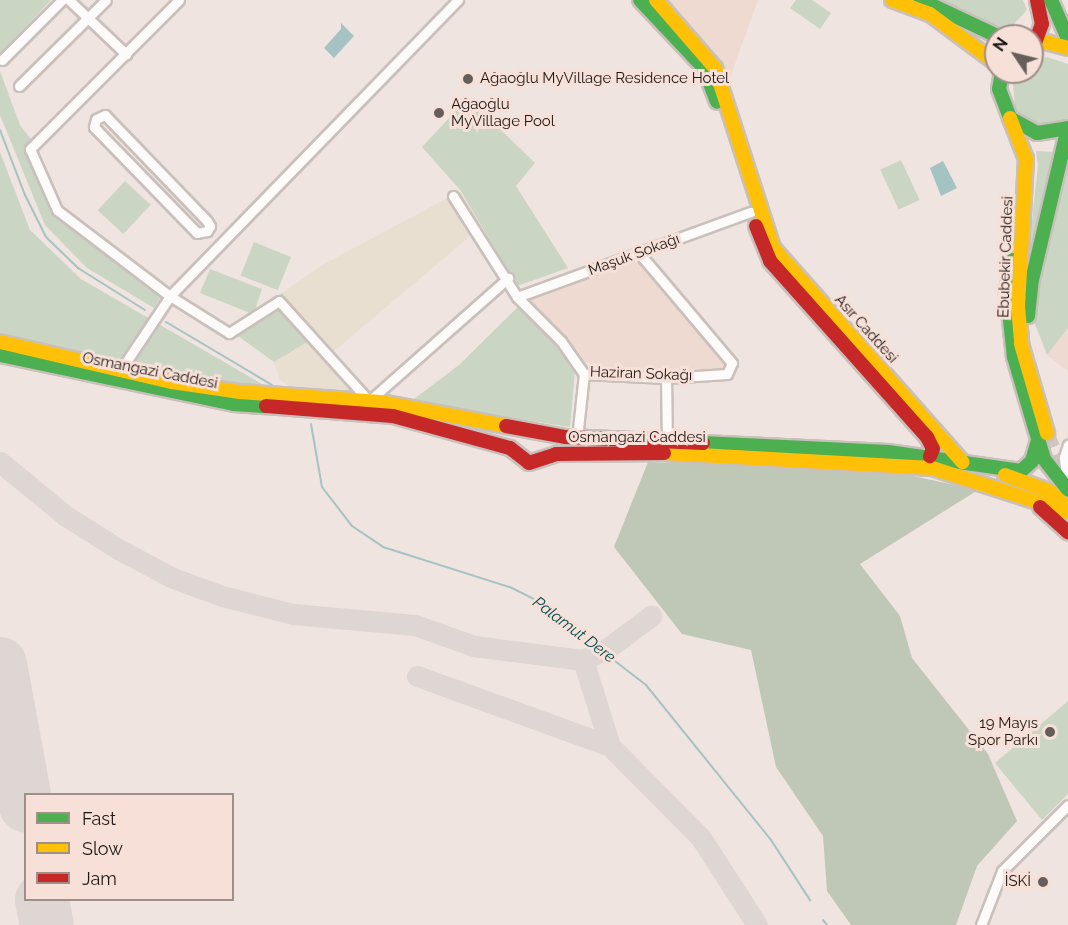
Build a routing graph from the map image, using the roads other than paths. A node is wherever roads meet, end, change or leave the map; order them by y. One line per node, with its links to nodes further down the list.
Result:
1 (62, 0): 20 (street)
2 (69, 0): 12 (street)
3 (106, 0): 12 (street)
4 (179, 0): 18 (street)
5 (458, 0): 30 (street)
6 (640, 0): 26 (main road, Asır Caddesi)
7 (656, 0): 26 (main road, Asır Caddesi)
8 (892, 0): 19 (main road)
9 (921, 0): 14 (main road)
10 (1037, 0): 13 (main road)
11 (1051, 0): 15 (main road)
12 (89, 17): 18 (street); 22 (street)
13 (1042, 24)
14 (984, 30)
15 (1068, 39)
16 (1044, 44): 17 (main road)
17 (1068, 48)
18 (126, 54): 30 (street)
19 (984, 57)
20 (2, 60)
21 (999, 84): 23 (main road, Ebubekir Caddesi)
22 (19, 86)
23 (1010, 118): 24 (main road); 39 (main road, Ebubekir Caddesi)
24 (1068, 128): 39 (main road, Ebubekir Caddesi)
25 (453, 196): 29 (street, Haziran Sokağı)
26 (755, 211): 28 (street, Maşuk Sokağı); 44 (main road, Asır Caddesi); 46 (main road, Asır Caddesi)
27 (210, 226): 27 (street)
28 (639, 253): 31 (street, Maşuk Sokağı); 36 (street, Haziran Sokağı)
29 (508, 278): 31 (street, Haziran Sokağı); 37 (street)
30 (170, 296): 34 (street); 37 (street)
31 (517, 297): 35 (street, Haziran Sokağı)
32 (0, 342): 34 (main road, Osmangazi Caddesi)
33 (0, 355): 43 (main road, Osmangazi Caddesi)
34 (120, 371): 37 (main road, Osmangazi Caddesi)
35 (584, 374): 36 (street, Haziran Sokağı); 40 (street)
36 (666, 378): 41 (street)
37 (369, 402): 38 (main road, Osmangazi Caddesi)
38 (530, 431): 40 (main road, Osmangazi Caddesi); 43 (main road); 45 (main road)
39 (1047, 434): 46 (main road); 48 (main road)
40 (577, 438): 41 (main road, Osmangazi Caddesi)
41 (667, 440): 44 (main road, Osmangazi Caddesi)
42 (1068, 445): 47 (street)
43 (517, 454): 45 (main road, Osmangazi Caddesi)
44 (930, 456): 46 (main road, Osmangazi Caddesi)
45 (542, 458): 49 (main road, Osmangazi Caddesi)
46 (962, 462): 50 (main road)
47 (1068, 485)
48 (1068, 490)
49 (1033, 501): 50 (main road, Osmangazi Caddesi); 51 (main road)
50 (1068, 510)
51 (1068, 532)
52 (1068, 805): 53 (street)
53 (981, 925)

